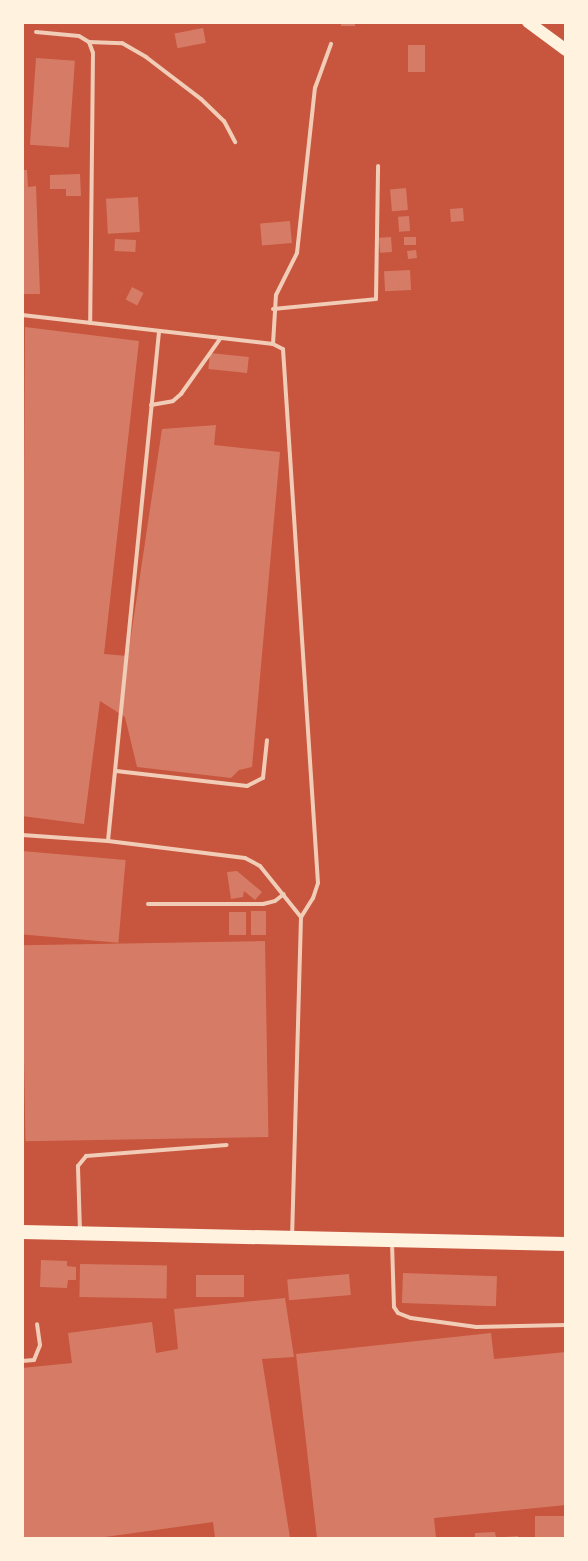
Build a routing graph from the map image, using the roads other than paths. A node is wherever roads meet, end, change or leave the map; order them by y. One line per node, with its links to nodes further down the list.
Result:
1 (528, 22): 5 (main road)
2 (36, 32): 3 (lane)
3 (89, 42): 6 (lane); 10 (lane)
4 (332, 44): 8 (lane)
5 (566, 50)
6 (235, 142)
7 (378, 166): 8 (lane)
8 (273, 309): 13 (lane)
9 (22, 315): 10 (lane)
10 (90, 323): 11 (lane)
11 (159, 332): 12 (lane); 14 (lane)
12 (220, 339): 13 (lane); 14 (lane)
13 (273, 344): 21 (lane)
14 (151, 405): 16 (lane)
15 (267, 740): 16 (lane)
16 (116, 771): 18 (lane)
17 (22, 835): 18 (lane)
18 (108, 841): 19 (lane)
19 (284, 894): 20 (lane); 21 (lane)
20 (148, 904)
21 (301, 917): 25 (lane)
22 (227, 1145): 24 (lane)
23 (22, 1232): 24 (highway)
24 (80, 1233): 25 (highway)
25 (292, 1237): 26 (highway)
26 (392, 1241): 27 (highway); 29 (lane)
27 (566, 1244)
28 (37, 1324): 30 (lane)
29 (566, 1325)
30 (22, 1361)

